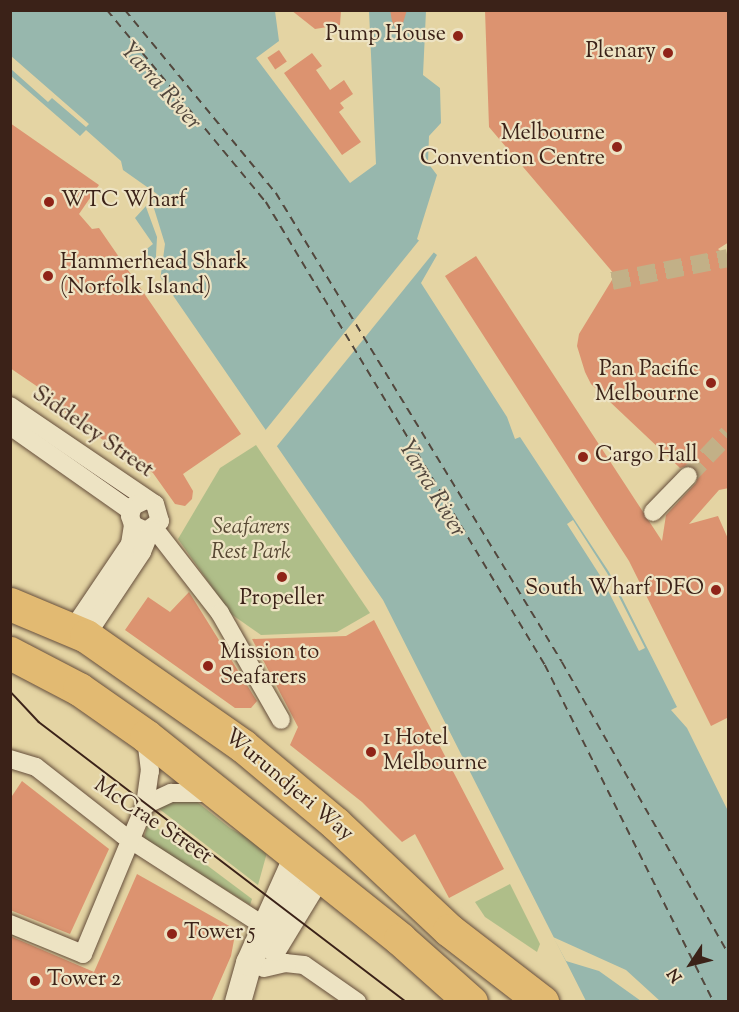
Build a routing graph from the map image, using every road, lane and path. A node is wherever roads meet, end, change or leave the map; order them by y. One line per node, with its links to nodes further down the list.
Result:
1 (10, 406): 3 (street, Siddeley Street)
2 (10, 426): 3 (street, Siddeley Street)
3 (55, 447): 5 (street, Siddeley Street); 7 (street, Siddeley Street)
4 (688, 476): 6 (street)
5 (146, 500): 7 (street); 8 (street)
6 (653, 512)
7 (132, 518): 8 (street); 9 (street)
8 (153, 529): 9 (street); 13 (street)
9 (113, 580): 11 (street)
10 (10, 604): 11 (highway, Wurundjeri Way)
11 (79, 633): 18 (highway, Wurundjeri Way)
12 (10, 653): 14 (highway)
13 (281, 720)
14 (146, 736): 16 (highway); 17 (street)
15 (10, 759): 19 (street, McCrae Street)
16 (220, 794): 17 (street); 20 (highway)
17 (145, 805): 19 (street)
18 (335, 823): 20 (highway); 27 (highway, Wurundjeri Way)
19 (130, 840): 21 (street); 22 (street, McCrae Street)
20 (308, 865): 22 (street); 23 (street); 24 (highway)
21 (10, 924)
22 (266, 927): 25 (street)
23 (264, 968): 25 (street); 26 (street)
24 (461, 992)
25 (238, 1002)
26 (357, 1002)
27 (542, 1002)

